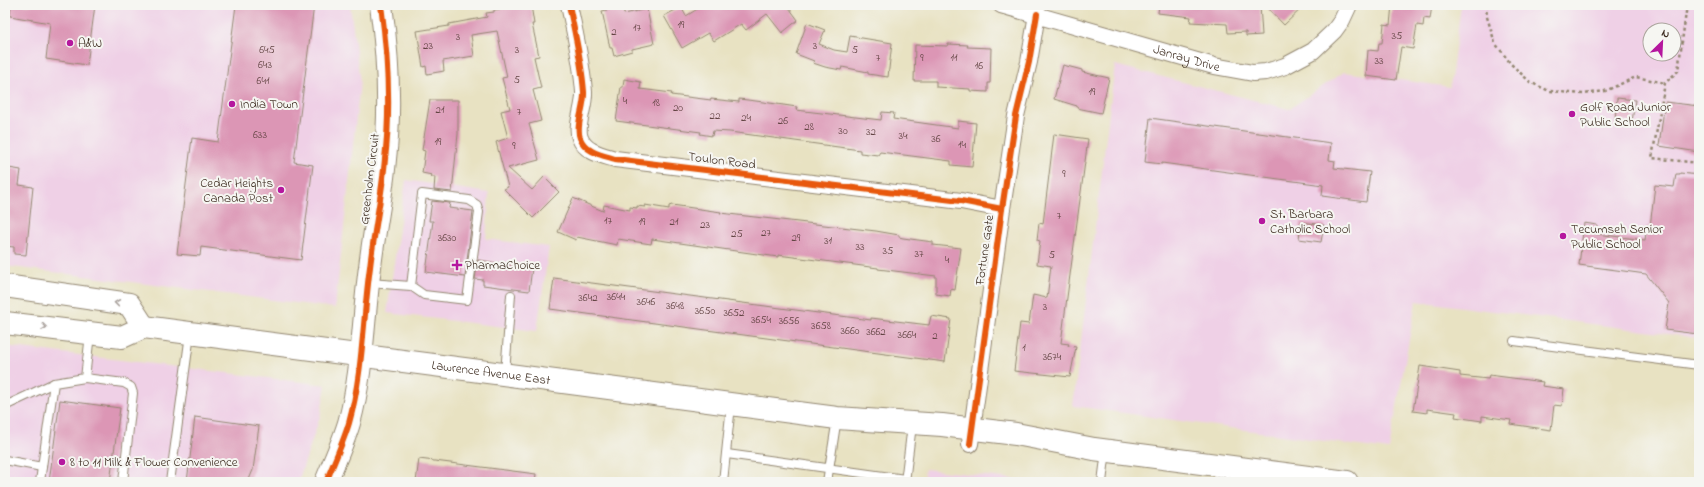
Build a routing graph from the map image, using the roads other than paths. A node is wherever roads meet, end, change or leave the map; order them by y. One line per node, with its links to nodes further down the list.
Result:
1 (381, 5): 7 (main road, Greenholm Circuit)
2 (569, 5): 6 (street, Toulon Road)
3 (1001, 5): 5 (street, Janray Drive)
4 (1349, 5): 5 (street, Janray Drive)
5 (1037, 14): 6 (street, Fortune Gate)
6 (1002, 209): 25 (street, Fortune Gate)
7 (368, 283): 9 (lane); 16 (main road, Greenholm Circuit)
8 (5, 286): 12 (main road, one-way to 8)
9 (411, 286): 9 (lane)
10 (511, 295): 18 (lane)
11 (5, 322): 14 (main road, one-way to 14)
12 (144, 326): 13 (main road, Lawrence Avenue East); 14 (main road)
13 (190, 332): 16 (main road, Lawrence Avenue East); 35 (lane)
14 (90, 333): 19 (lane)
15 (1514, 341): 17 (lane)
16 (360, 355): 18 (main road, Lawrence Avenue East); 36 (main road, Greenholm Circuit)
17 (1699, 365)
18 (505, 374): 21 (main road, Lawrence Avenue East)
19 (85, 378): 20 (lane); 34 (lane)
20 (54, 383): 22 (lane); 29 (lane)
21 (732, 404): 23 (main road, Lawrence Avenue East); 27 (lane)
22 (5, 406)
23 (837, 418): 24 (main road, Lawrence Avenue East); 25 (main road, Lawrence Avenue East); 30 (lane)
24 (911, 433): 25 (main road, Lawrence Avenue East); 32 (lane)
25 (972, 436): 26 (main road, Lawrence Avenue East)
26 (1100, 450): 31 (main road, Lawrence Avenue East); 39 (lane)
27 (727, 454): 30 (lane); 37 (lane)
28 (5, 460): 29 (lane)
29 (42, 466): 33 (lane)
30 (829, 468): 32 (lane); 38 (lane)
31 (1287, 478): 40 (main road, Lawrence Avenue East)
32 (905, 480)
33 (40, 482)
34 (123, 482)
35 (170, 482)
36 (326, 482)
37 (723, 482)
38 (827, 482)
39 (1102, 482)
40 (1347, 482)

